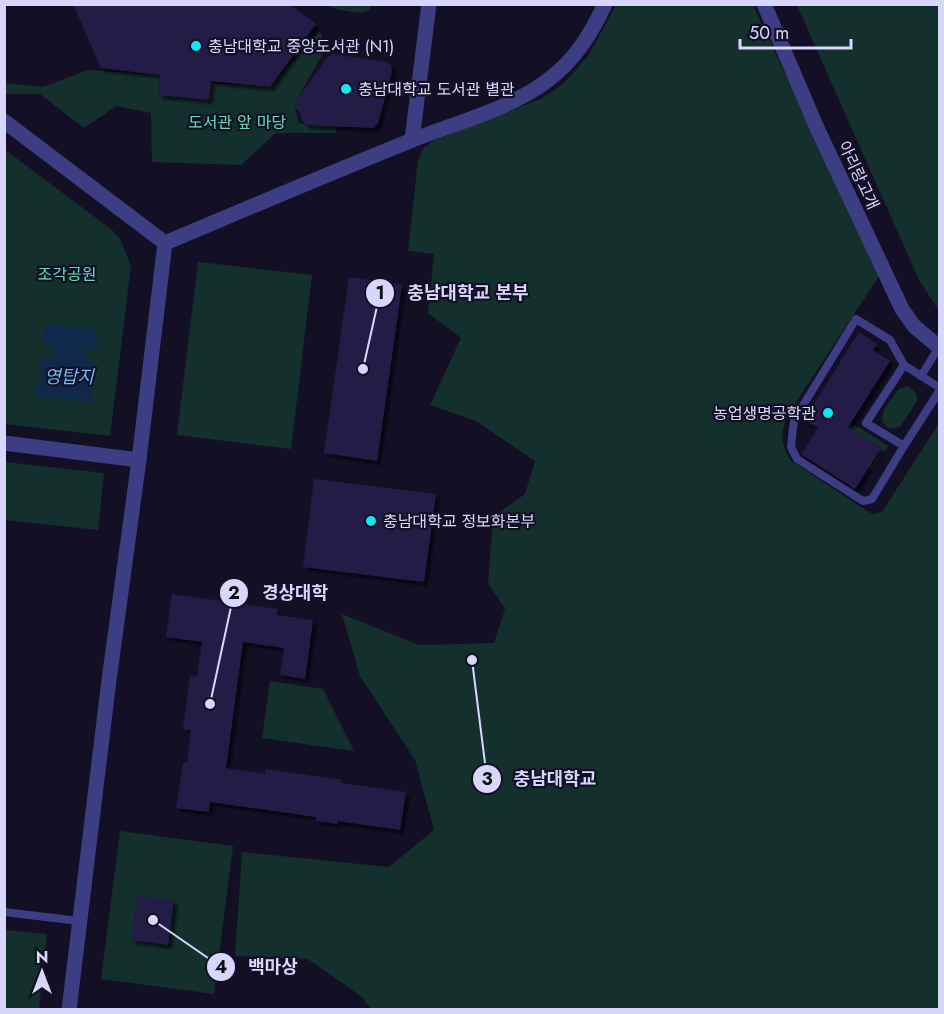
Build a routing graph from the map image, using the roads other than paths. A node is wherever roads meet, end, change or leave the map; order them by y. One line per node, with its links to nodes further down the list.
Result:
1 (429, 4): 5 (street)
2 (605, 4): 5 (street)
3 (764, 4): 7 (street, 아리랑고개)
4 (4, 121): 6 (street)
5 (412, 140): 6 (street)
6 (165, 243): 13 (street)
7 (939, 348): 9 (lane)
8 (904, 365): 9 (lane); 12 (lane); 12 (lane)
9 (921, 376): 10 (lane)
10 (939, 389): 12 (lane)
11 (4, 443): 13 (street)
12 (904, 446)
13 (139, 460): 15 (street)
14 (4, 912): 15 (lane)
15 (79, 921): 16 (street)
16 (69, 1010)

